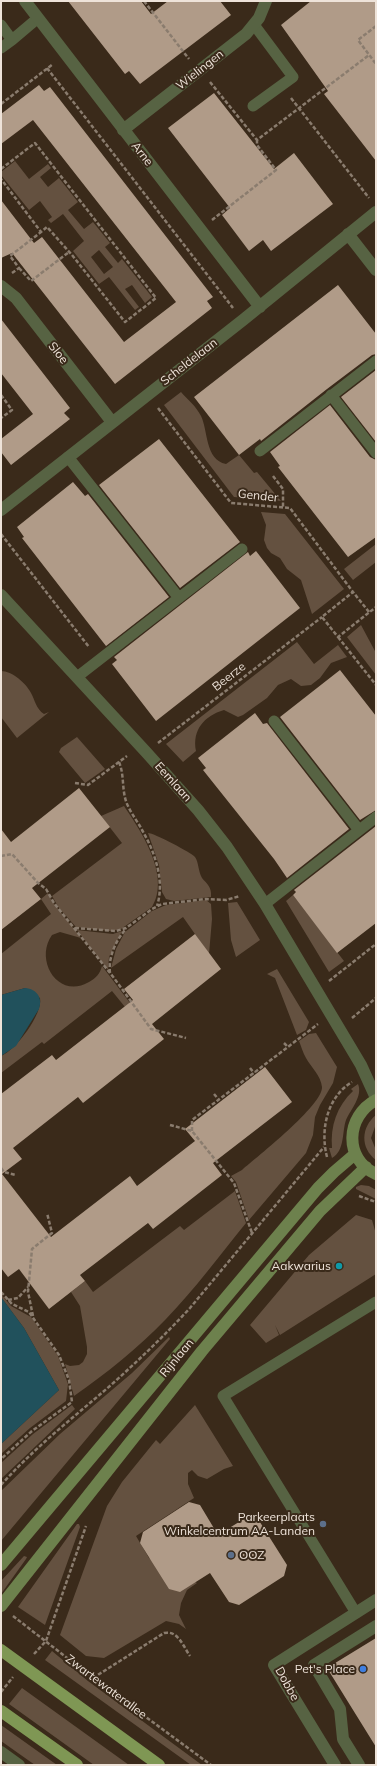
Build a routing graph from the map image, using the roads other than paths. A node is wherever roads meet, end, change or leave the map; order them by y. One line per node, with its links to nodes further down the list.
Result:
1 (25, 1): 3 (street, Arne)
2 (266, 1): 5 (street, Wielingen)
3 (38, 18): 6 (lane); 9 (street, Arne)
4 (1, 26): 6 (lane)
5 (255, 26): 8 (lane); 9 (street, Wielingen)
6 (12, 40): 7 (lane)
7 (1, 48)
8 (253, 106)
9 (123, 130): 14 (street, Arne)
10 (376, 212): 11 (street, Scheldelaan)
11 (348, 234): 12 (street); 14 (street, Scheldelaan)
12 (376, 270)
13 (4, 282): 17 (street, Sloe)
14 (260, 307): 17 (street, Scheldelaan)
15 (376, 361): 16 (lane)
16 (332, 395): 18 (lane); 19 (lane)
17 (112, 422): 20 (street, Scheldelaan)
18 (260, 451)
19 (376, 453)
20 (68, 457): 21 (street, Scheldelaan); 24 (lane)
21 (1, 510)
22 (242, 548): 24 (lane)
23 (1, 595): 25 (street, Eemlaan)
24 (179, 598): 25 (lane)
25 (77, 677): 29 (street, Eemlaan)
26 (274, 721): 28 (lane)
27 (376, 817): 28 (lane)
28 (359, 830): 29 (lane)
29 (265, 904): 30 (street, Eemlaan)
30 (376, 1099): 31 (street)
31 (356, 1154): 32 (street); 34 (street, Rijnlaan)
32 (371, 1170): 36 (street, Rijnlaan)
33 (376, 1302): 37 (lane)
34 (1, 1565)
35 (376, 1600): 37 (street, Dobbe)
36 (4, 1609)
37 (356, 1613): 45 (street, Dobbe)
38 (376, 1626): 46 (street)
39 (1, 1650): 44 (main road)
40 (1, 1711): 43 (main road)
41 (1, 1752): 42 (street)
42 (19, 1765)
43 (77, 1765)
44 (159, 1765)
45 (335, 1765)
46 (359, 1765)

